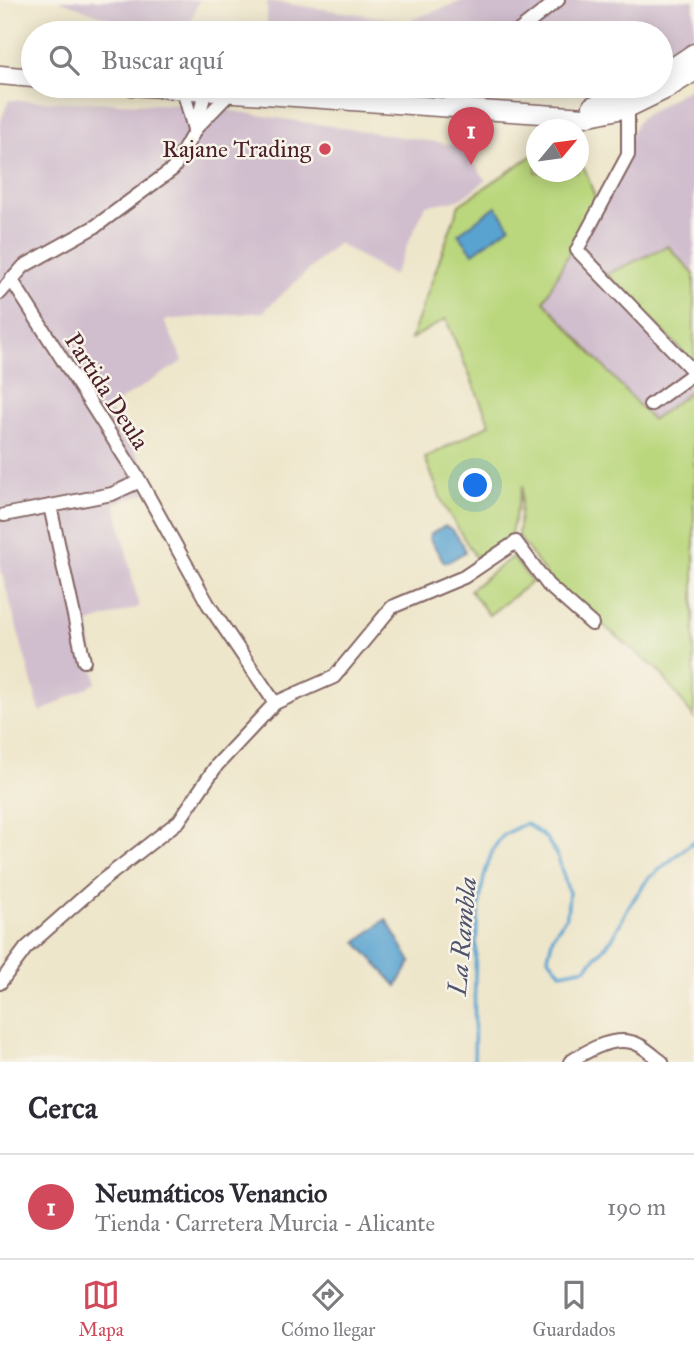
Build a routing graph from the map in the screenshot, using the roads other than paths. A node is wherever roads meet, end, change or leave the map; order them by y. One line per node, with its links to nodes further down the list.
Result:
1 (558, 0): 2 (street)
2 (531, 21)
3 (694, 54): 4 (highway)
4 (673, 67)
5 (694, 72): 8 (highway)
6 (0, 75): 7 (highway)
7 (21, 77)
8 (673, 85)
9 (187, 98): 19 (street)
10 (204, 98): 19 (street)
11 (225, 98): 19 (street)
12 (327, 98): 16 (highway)
13 (454, 98): 16 (street)
14 (614, 98): 18 (highway)
15 (649, 98): 17 (highway)
16 (449, 108): 18 (highway)
17 (628, 108): 18 (highway); 22 (street)
18 (540, 112)
19 (195, 130): 20 (street)
20 (11, 279): 21 (street); 24 (street, Partida Deula)
21 (0, 293)
22 (694, 373): 23 (street)
23 (650, 405)
24 (140, 481): 25 (street, Partida Deula); 29 (street)
25 (50, 506): 26 (street, Partida Deula); 28 (street)
26 (4, 515)
27 (592, 624): 29 (street)
28 (84, 661)
29 (275, 703): 30 (street)
30 (0, 983)
31 (570, 1062): 32 (street)
32 (662, 1062)

